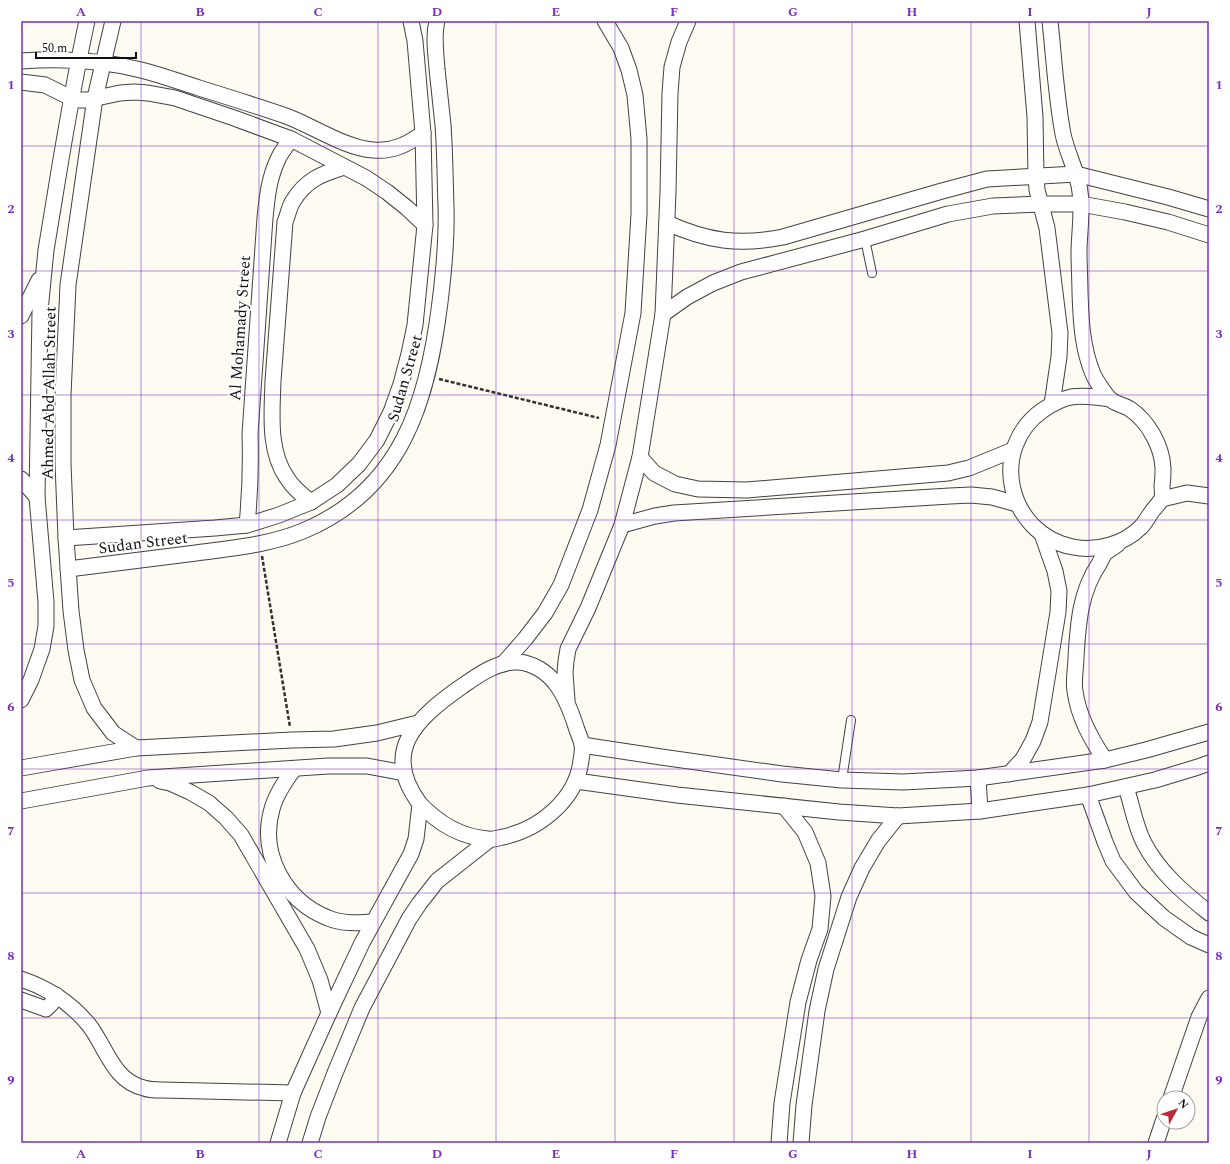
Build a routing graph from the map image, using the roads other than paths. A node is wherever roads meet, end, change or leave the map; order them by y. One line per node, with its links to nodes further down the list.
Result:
1 (87, 21): 9 (street, Ahmed Abd Allah Street)
2 (113, 21): 11 (street, Ahmed Abd Allah Street)
3 (411, 21): 15 (street, Sudan Street)
4 (437, 21): 46 (street, Sudan Street)
5 (605, 21): 47 (street)
6 (688, 21): 23 (street)
7 (1027, 21): 19 (street)
8 (1050, 21): 18 (street)
9 (78, 60): 10 (street); 11 (street); 13 (street, Ahmed Abd Allah Street)
10 (21, 61)
11 (103, 62): 14 (street, Ahmed Abd Allah Street); 15 (street)
12 (21, 82): 13 (street)
13 (71, 98): 14 (street); 27 (street, Ahmed Abd Allah Street)
14 (95, 98): 16 (street); 44 (street, Ahmed Abd Allah Street)
15 (423, 133): 24 (street, Sudan Street)
16 (291, 139): 17 (street); 41 (street, Al Mohamady Street)
17 (344, 167): 24 (street); 39 (street)
18 (1076, 174): 19 (street); 21 (street); 22 (street)
19 (1036, 176): 20 (street); 23 (street)
20 (1041, 204): 21 (street); 26 (street); 32 (street)
21 (1081, 204): 25 (street); 31 (street)
22 (1209, 209)
23 (667, 223): 29 (street)
24 (425, 225): 39 (street, Sudan Street)
25 (1209, 235)
26 (865, 240): 28 (lane); 29 (street)
27 (43, 272): 30 (street); 37 (street, Ahmed Abd Allah Street)
28 (872, 273)
29 (663, 314): 34 (street)
30 (21, 316)
31 (1110, 399): 32 (street); 38 (street)
32 (1052, 404): 33 (street)
33 (1013, 450): 34 (street); 40 (street)
34 (640, 457): 42 (street)
35 (21, 479): 37 (street)
36 (1209, 496): 38 (street)
37 (37, 497): 48 (street, Ahmed Abd Allah Street)
38 (1162, 499): 45 (street)
39 (311, 502): 41 (street, Sudan Street)
40 (1017, 504): 42 (street); 43 (street)
41 (247, 525): 44 (street, Sudan Street)
42 (622, 525): 49 (street)
43 (1042, 534): 45 (street); 60 (street)
44 (66, 538): 46 (street, Ahmed Abd Allah Street)
45 (1125, 539): 55 (street)
46 (68, 569): 54 (street, Ahmed Abd Allah Street)
47 (503, 664): 49 (street); 51 (street)
48 (21, 700)
49 (567, 703): 53 (street)
50 (851, 720): 63 (lane)
51 (418, 723): 54 (street); 59 (street)
52 (1209, 732): 55 (street)
53 (582, 745): 63 (street); 64 (street)
54 (136, 748): 57 (street)
55 (1106, 760): 60 (street)
56 (1209, 763): 65 (street)
57 (21, 768)
58 (294, 769): 59 (street); 61 (street); 74 (street)
59 (404, 773): 68 (street)
60 (1009, 774): 62 (street)
61 (148, 778): 67 (street); 80 (street)
62 (978, 778): 63 (street); 70 (street)
63 (842, 780)
64 (576, 781): 69 (street); 72 (street)
65 (1126, 787): 66 (street); 73 (street)
66 (1088, 795): 70 (street); 75 (street)
67 (21, 801)
68 (420, 804): 72 (street); 74 (street)
69 (784, 806): 71 (street); 86 (street)
70 (980, 811): 71 (street)
71 (898, 816): 87 (street)
72 (489, 840): 85 (street)
73 (1209, 913)
74 (373, 922): 80 (street)
75 (1209, 945)
76 (21, 979): 77 (street)
77 (56, 994): 79 (street); 82 (street)
78 (1209, 998): 81 (street)
79 (21, 1000)
80 (329, 1013): 82 (street)
81 (1174, 1090)
82 (293, 1093): 84 (street)
83 (1160, 1130): 88 (street)
84 (278, 1143)
85 (310, 1143)
86 (779, 1143)
87 (802, 1143)
88 (1156, 1143)

